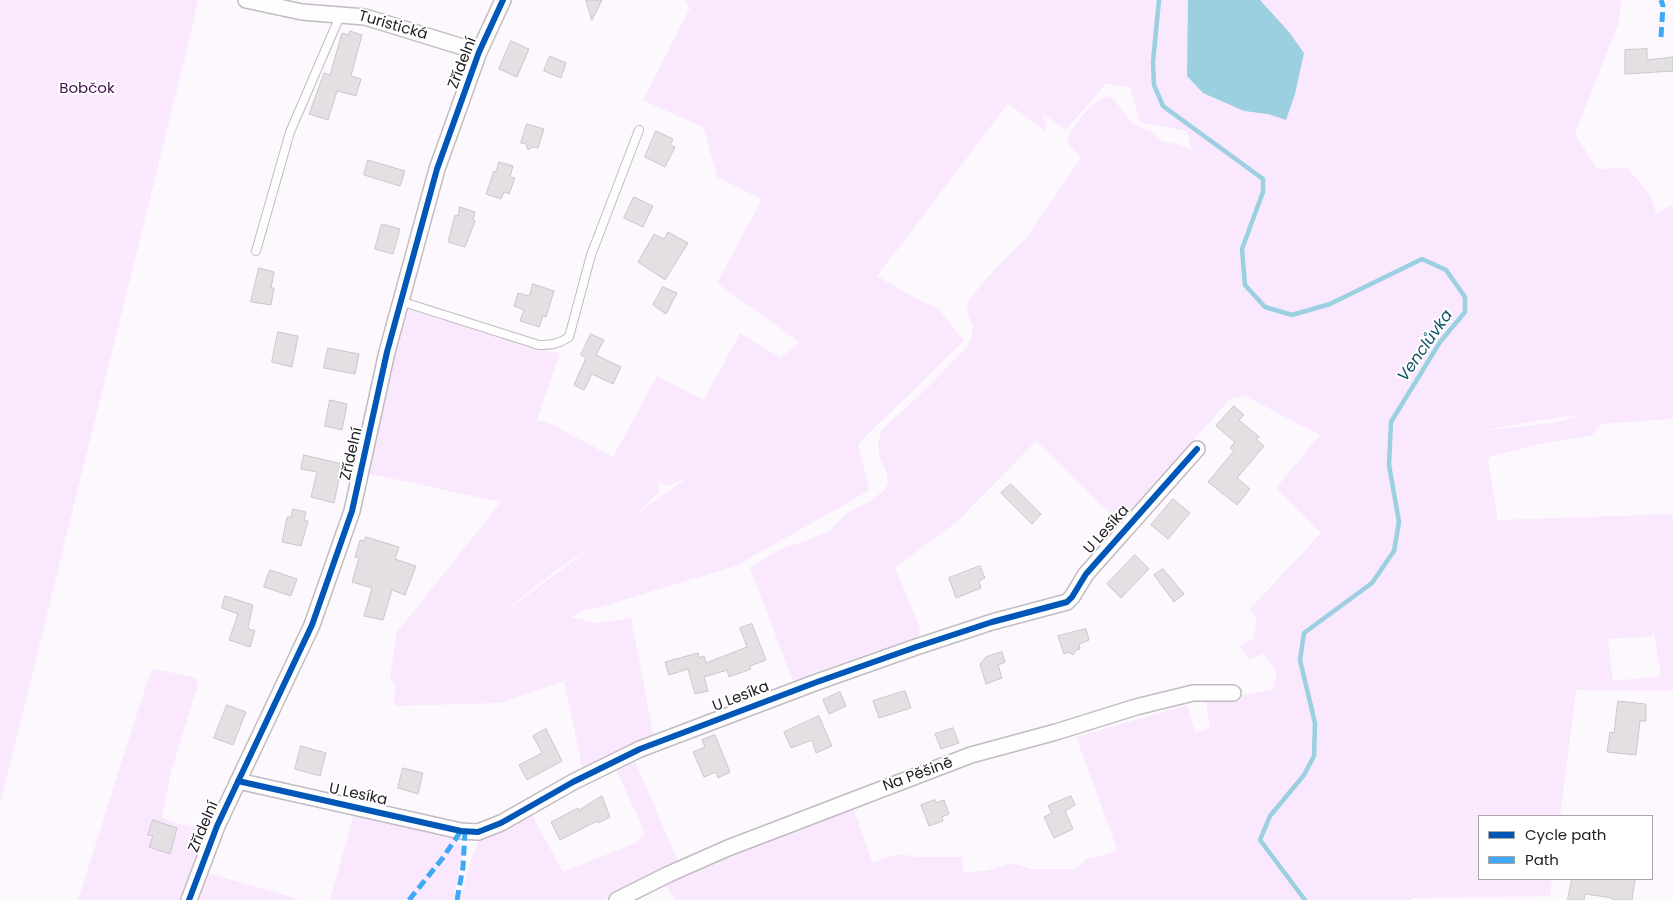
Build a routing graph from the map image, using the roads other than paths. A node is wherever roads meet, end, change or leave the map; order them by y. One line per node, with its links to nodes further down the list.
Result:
1 (246, 0): 3 (street, Turistická)
2 (503, 0): 4 (street, Zřídelní)
3 (340, 16): 4 (street, Turistická); 6 (lane)
4 (479, 52): 7 (street, Zřídelní)
5 (639, 130): 7 (lane)
6 (256, 251)
7 (400, 301): 10 (street, Zřídelní)
8 (1197, 449): 10 (street, U Lesíka)
9 (1233, 693): 12 (street, Na Pěšině)
10 (238, 781): 11 (street, Zřídelní)
11 (189, 900)
12 (617, 900)

